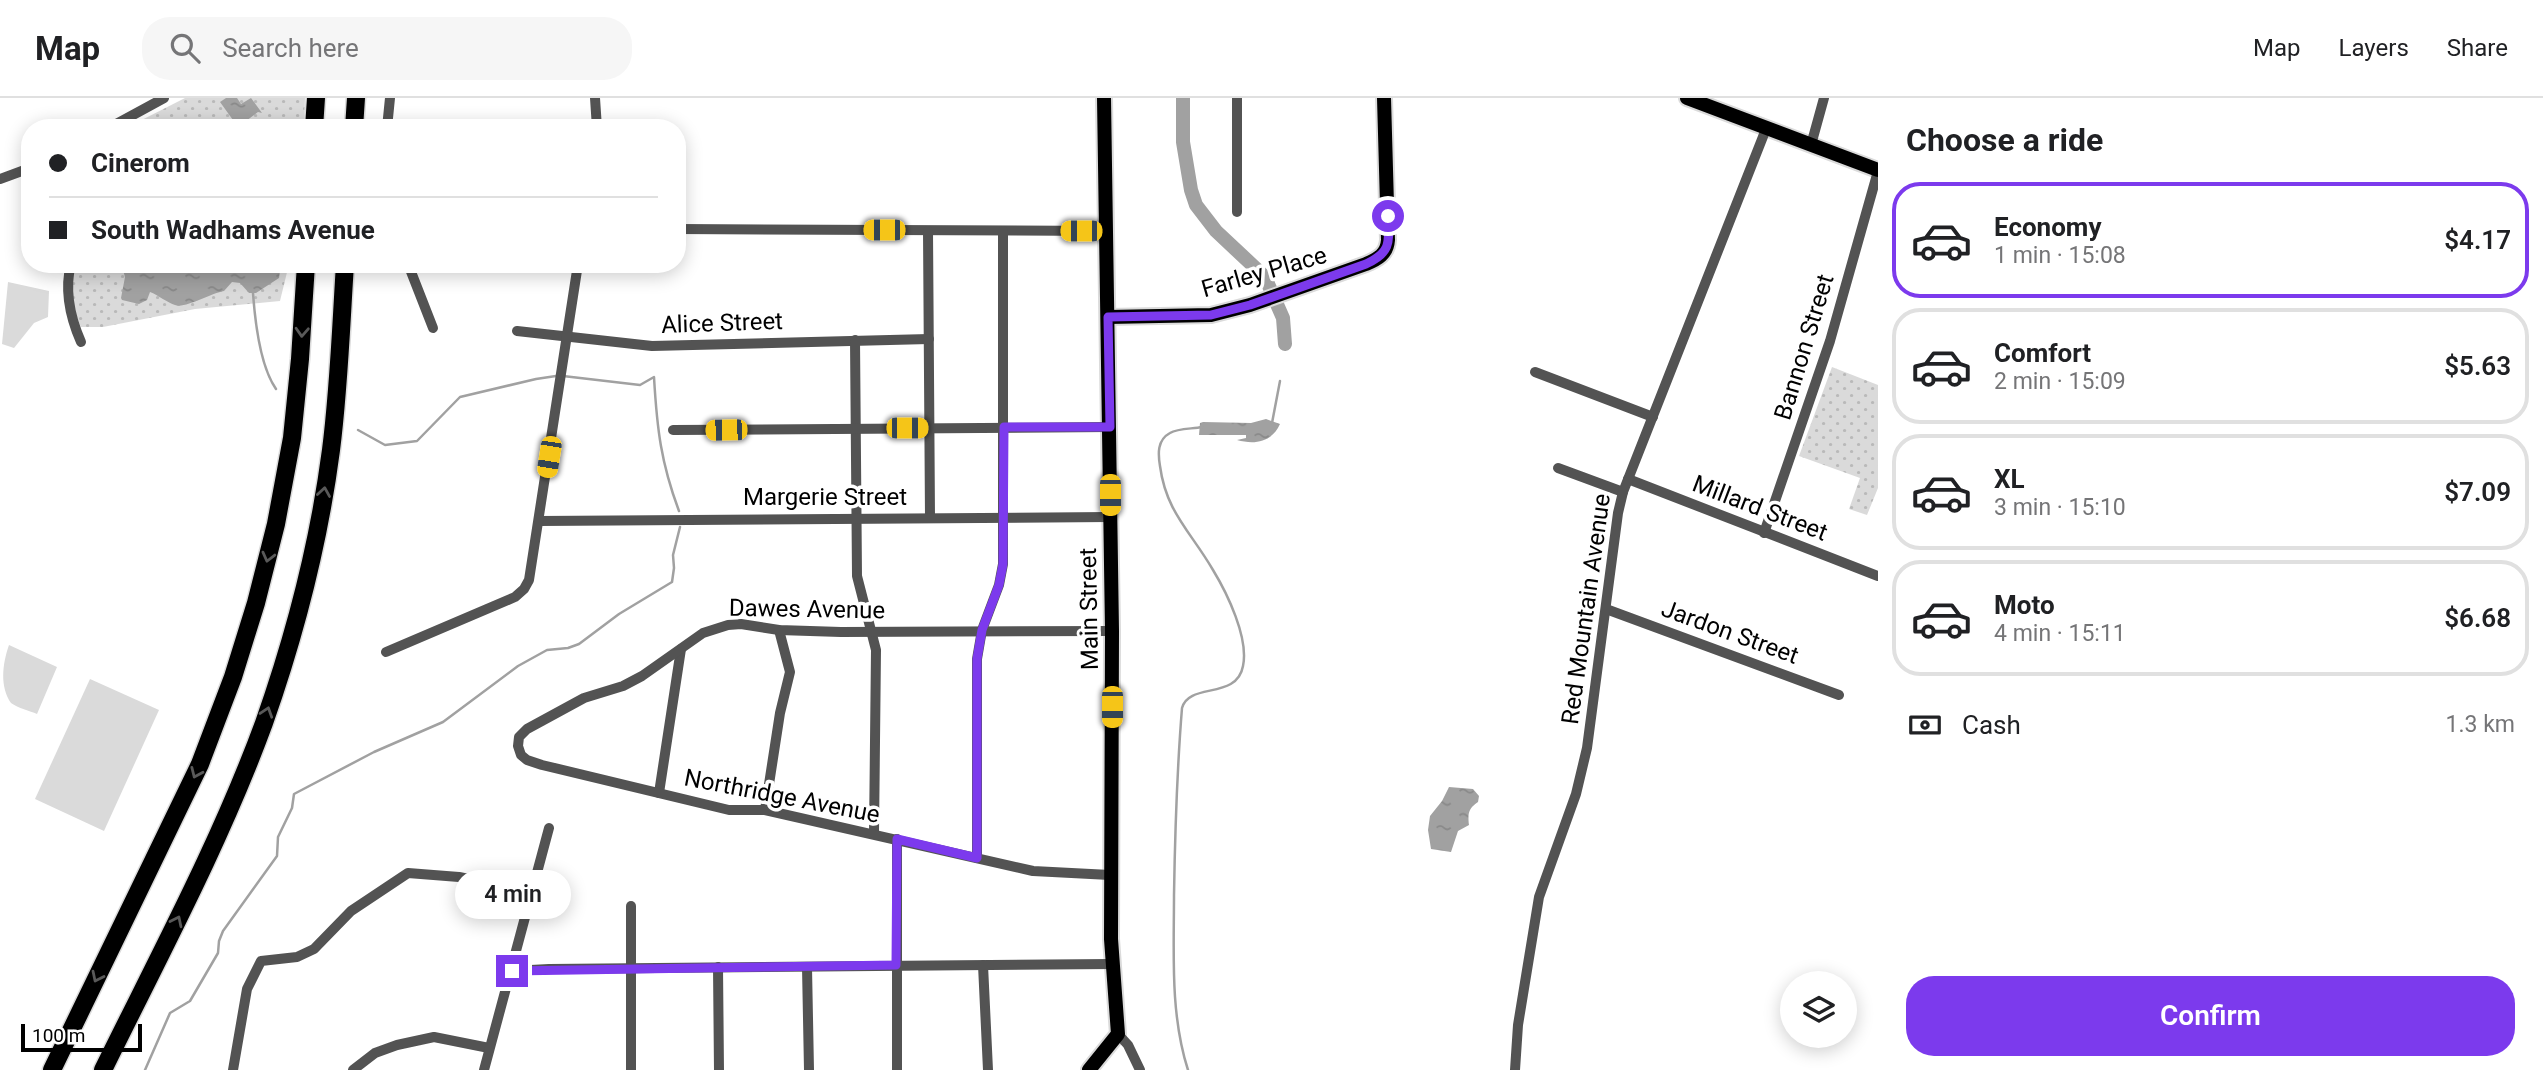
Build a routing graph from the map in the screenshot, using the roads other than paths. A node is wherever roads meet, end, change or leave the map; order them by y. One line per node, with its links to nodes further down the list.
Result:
1 (164, 98): 12 (street)
2 (316, 98): 13 (highway)
3 (356, 98): 14 (highway)
4 (390, 98): 15 (street)
5 (595, 98): 16 (street)
6 (1104, 98): 25 (main road, Main Street)
7 (1237, 98): 22 (street)
8 (1384, 98): 32 (main road, Farley Place)
9 (1687, 98): 11 (main road)
10 (1824, 98): 18 (street)
11 (1706, 102): 17 (main road)
12 (126, 119)
13 (315, 119)
14 (355, 119)
15 (388, 119)
16 (596, 119)
17 (1766, 129): 18 (main road); 40 (street, Red Mountain Avenue)
18 (1811, 145): 20 (main road)
19 (21, 171): 21 (street)
20 (1878, 171): 54 (street, Bannon Street)
21 (0, 179)
22 (1237, 212)
23 (686, 229): 24 (street)
24 (928, 231): 26 (street); 36 (street)
25 (1107, 231): 26 (street); 32 (main road, Main Street)
26 (1003, 232): 41 (street)
27 (69, 273): 38 (street)
28 (305, 273): 83 (highway, one-way to 83)
29 (344, 273): 84 (highway, one-way to 29)
30 (412, 273): 33 (street)
31 (576, 273): 35 (street)
32 (1108, 317): 42 (main road, Main Street)
33 (433, 328)
34 (517, 331): 35 (street, Alice Street)
35 (566, 335): 37 (street, Alice Street); 53 (street)
36 (929, 339): 37 (street, Alice Street); 44 (street)
37 (855, 340): 43 (street)
38 (81, 342)
39 (1535, 372): 40 (street)
40 (1653, 417): 47 (street, Red Mountain Avenue)
41 (1004, 427): 42 (street); 44 (street); 52 (street)
42 (1110, 427): 49 (main road, Main Street)
43 (857, 428): 44 (street); 45 (street); 50 (street)
44 (929, 428): 51 (street)
45 (673, 430)
46 (1558, 468): 48 (street)
47 (1628, 480): 48 (street, Red Mountain Avenue); 54 (street, Millard Street)
48 (1623, 492): 56 (street, Red Mountain Avenue)
49 (1110, 517): 52 (street, Margerie Street); 60 (main road, Main Street)
50 (857, 518): 51 (street, Margerie Street); 53 (street, Margerie Street); 59 (street)
51 (930, 518): 52 (street, Margerie Street)
52 (1004, 518): 58 (street)
53 (540, 521): 62 (street)
54 (1764, 533): 55 (street, Millard Street)
55 (1878, 576)
56 (1606, 609): 63 (street, Jardon Street); 95 (street, Red Mountain Avenue)
57 (779, 630): 59 (street, Dawes Avenue); 61 (street, Dawes Avenue); 66 (street)
58 (982, 630): 59 (street, Dawes Avenue); 60 (street, Dawes Avenue); 70 (street)
59 (873, 631): 68 (street)
60 (1112, 631): 71 (main road, Main Street)
61 (681, 649): 64 (street, Dawes Avenue); 65 (street)
62 (386, 652)
63 (1839, 695)
64 (527, 729): 65 (street, Northridge Avenue)
65 (659, 793): 66 (street, Northridge Avenue)
66 (765, 810): 68 (street, Northridge Avenue)
67 (549, 828): 72 (street)
68 (874, 834): 69 (street, Northridge Avenue)
69 (897, 839): 70 (street, Northridge Avenue); 75 (street)
70 (977, 858): 71 (street, Northridge Avenue)
71 (1110, 875): 74 (main road, Main Street)
72 (531, 892): 80 (street); 85 (street)
73 (631, 906): 79 (street)
74 (1112, 964): 76 (street); 81 (main road, Main Street)
75 (896, 965): 76 (street); 78 (street); 91 (street)
76 (983, 965): 92 (street)
77 (718, 967): 78 (street); 79 (street); 89 (street)
78 (807, 967): 90 (street)
79 (630, 968): 80 (street); 88 (street)
80 (512, 971): 82 (street)
81 (1118, 1034): 93 (main road); 94 (street)
82 (489, 1048): 86 (street); 87 (street)
83 (52, 1070)
84 (103, 1070)
85 (233, 1070)
86 (353, 1070)
87 (484, 1070)
88 (631, 1070)
89 (719, 1070)
90 (809, 1070)
91 (897, 1070)
92 (988, 1070)
93 (1088, 1070)
94 (1140, 1070)
95 (1515, 1070)

